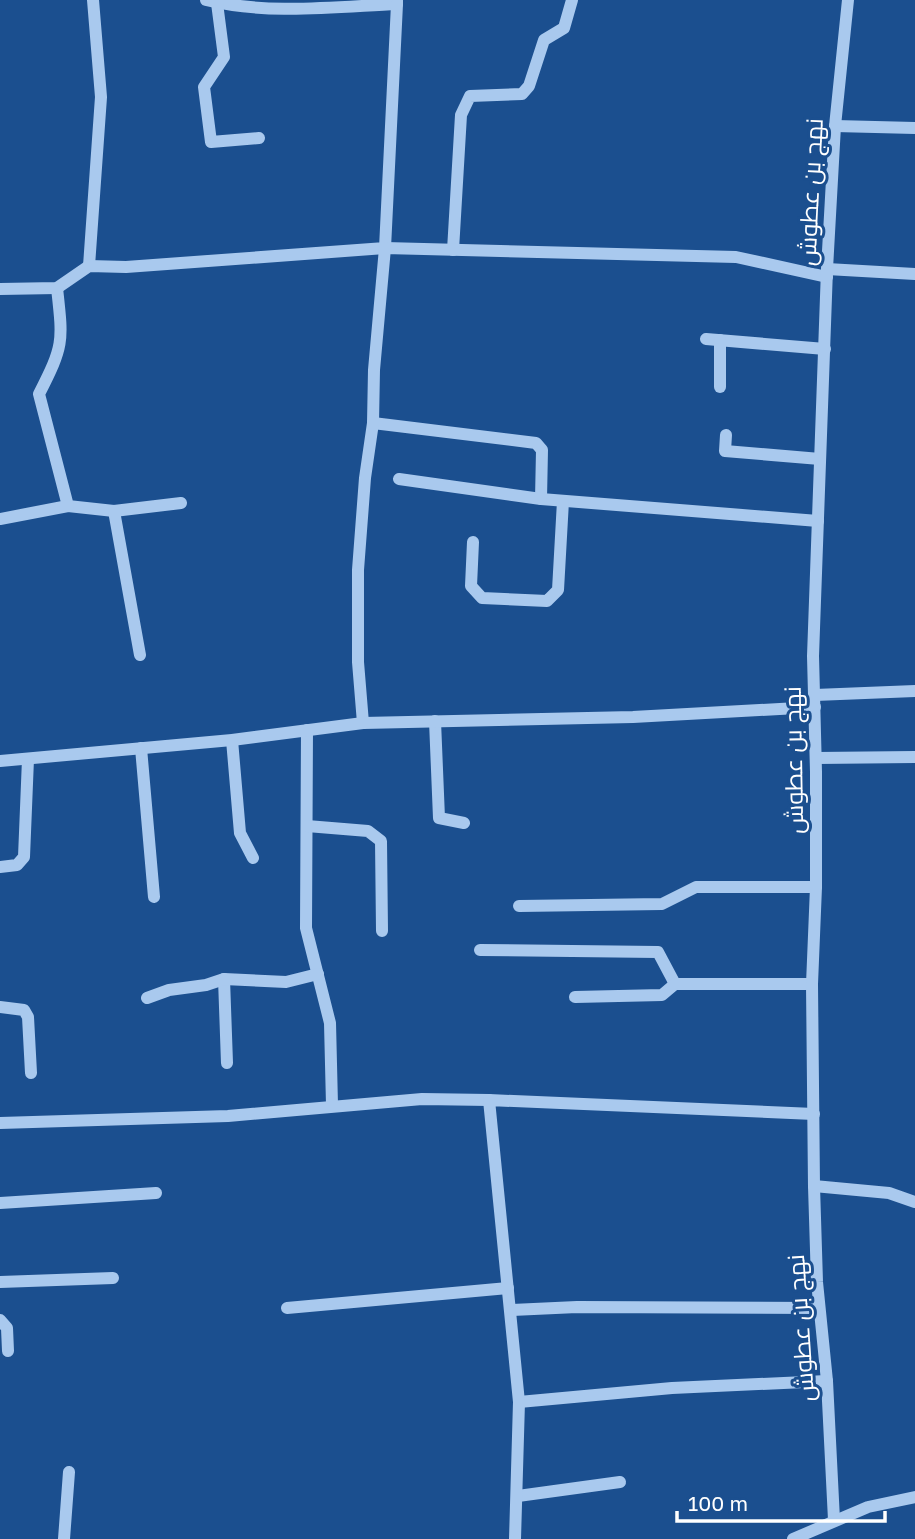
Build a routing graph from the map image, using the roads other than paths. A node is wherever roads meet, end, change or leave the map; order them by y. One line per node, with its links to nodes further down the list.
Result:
1 (93, 0): 11 (street)
2 (572, 0): 10 (street)
3 (848, 0): 6 (street, نهج بن عطوش)
4 (212, 1): 5 (street); 8 (street)
5 (397, 2): 9 (street)
6 (835, 126): 7 (street); 12 (street, نهج بن عطوش)
7 (915, 128)
8 (259, 138)
9 (385, 248): 10 (street); 11 (street); 18 (street)
10 (453, 250): 12 (street)
11 (89, 266): 14 (street)
12 (827, 273): 13 (street); 16 (street, نهج بن عطوش)
13 (915, 274)
14 (57, 288): 15 (street); 25 (street)
15 (0, 289)
16 (825, 349): 17 (street); 20 (street, نهج بن عطوش)
17 (720, 387)
18 (373, 423): 22 (street); 34 (street)
19 (726, 435): 20 (street)
20 (820, 460): 28 (street, نهج بن عطوش)
21 (399, 479): 22 (street)
22 (541, 499): 23 (street)
23 (563, 501): 28 (street); 29 (street)
24 (181, 503): 26 (street)
25 (68, 506): 26 (street); 27 (street)
26 (114, 511): 30 (street)
27 (0, 519)
28 (818, 521): 32 (street, نهج بن عطوش)
29 (473, 542)
30 (141, 655)
31 (915, 691): 32 (street)
32 (815, 701): 33 (street); 39 (street, نهج بن عطوش)
33 (435, 721): 34 (street); 42 (street)
34 (363, 723): 35 (street)
35 (307, 730): 36 (street); 43 (street)
36 (232, 740): 37 (street); 44 (street)
37 (141, 748): 40 (street); 47 (street)
38 (915, 757): 39 (street)
39 (816, 758): 46 (street, نهج بن عطوش)
40 (28, 759): 41 (street); 45 (street)
41 (0, 761)
42 (464, 823)
43 (307, 826): 49 (street); 51 (street)
44 (253, 858)
45 (0, 867)
46 (816, 887): 48 (street); 54 (street, نهج بن عطوش)
47 (154, 897)
48 (519, 906)
49 (382, 930)
50 (480, 950): 53 (street)
51 (318, 974): 52 (street); 61 (street)
52 (224, 979): 56 (street); 58 (street)
53 (675, 984): 54 (street); 55 (street)
54 (812, 984): 62 (street, نهج بن عطوش)
55 (575, 997)
56 (147, 998)
57 (0, 1007): 59 (street)
58 (227, 1063)
59 (31, 1073)
60 (489, 1100): 61 (street); 62 (street); 70 (street)
61 (332, 1105): 63 (street)
62 (814, 1114): 64 (street, نهج بن عطوش)
63 (0, 1123)
64 (814, 1186): 66 (street); 72 (street, نهج بن عطوش)
65 (156, 1193): 67 (street)
66 (915, 1202)
67 (0, 1203)
68 (113, 1279): 69 (street)
69 (0, 1282)
70 (508, 1289): 71 (street); 73 (street)
71 (287, 1308)
72 (819, 1308): 73 (street); 76 (street, نهج بن عطوش)
73 (512, 1310): 77 (street)
74 (0, 1320): 75 (street)
75 (8, 1351)
76 (827, 1381): 77 (street); 82 (street, نهج بن عطوش)
77 (519, 1402): 80 (street)
78 (69, 1472): 84 (street)
79 (620, 1482): 80 (street)
80 (518, 1496): 85 (street)
81 (915, 1497): 82 (street)
82 (834, 1520): 83 (street)
83 (820, 1532): 86 (street)
84 (64, 1539)
85 (515, 1539)
86 (793, 1539)

